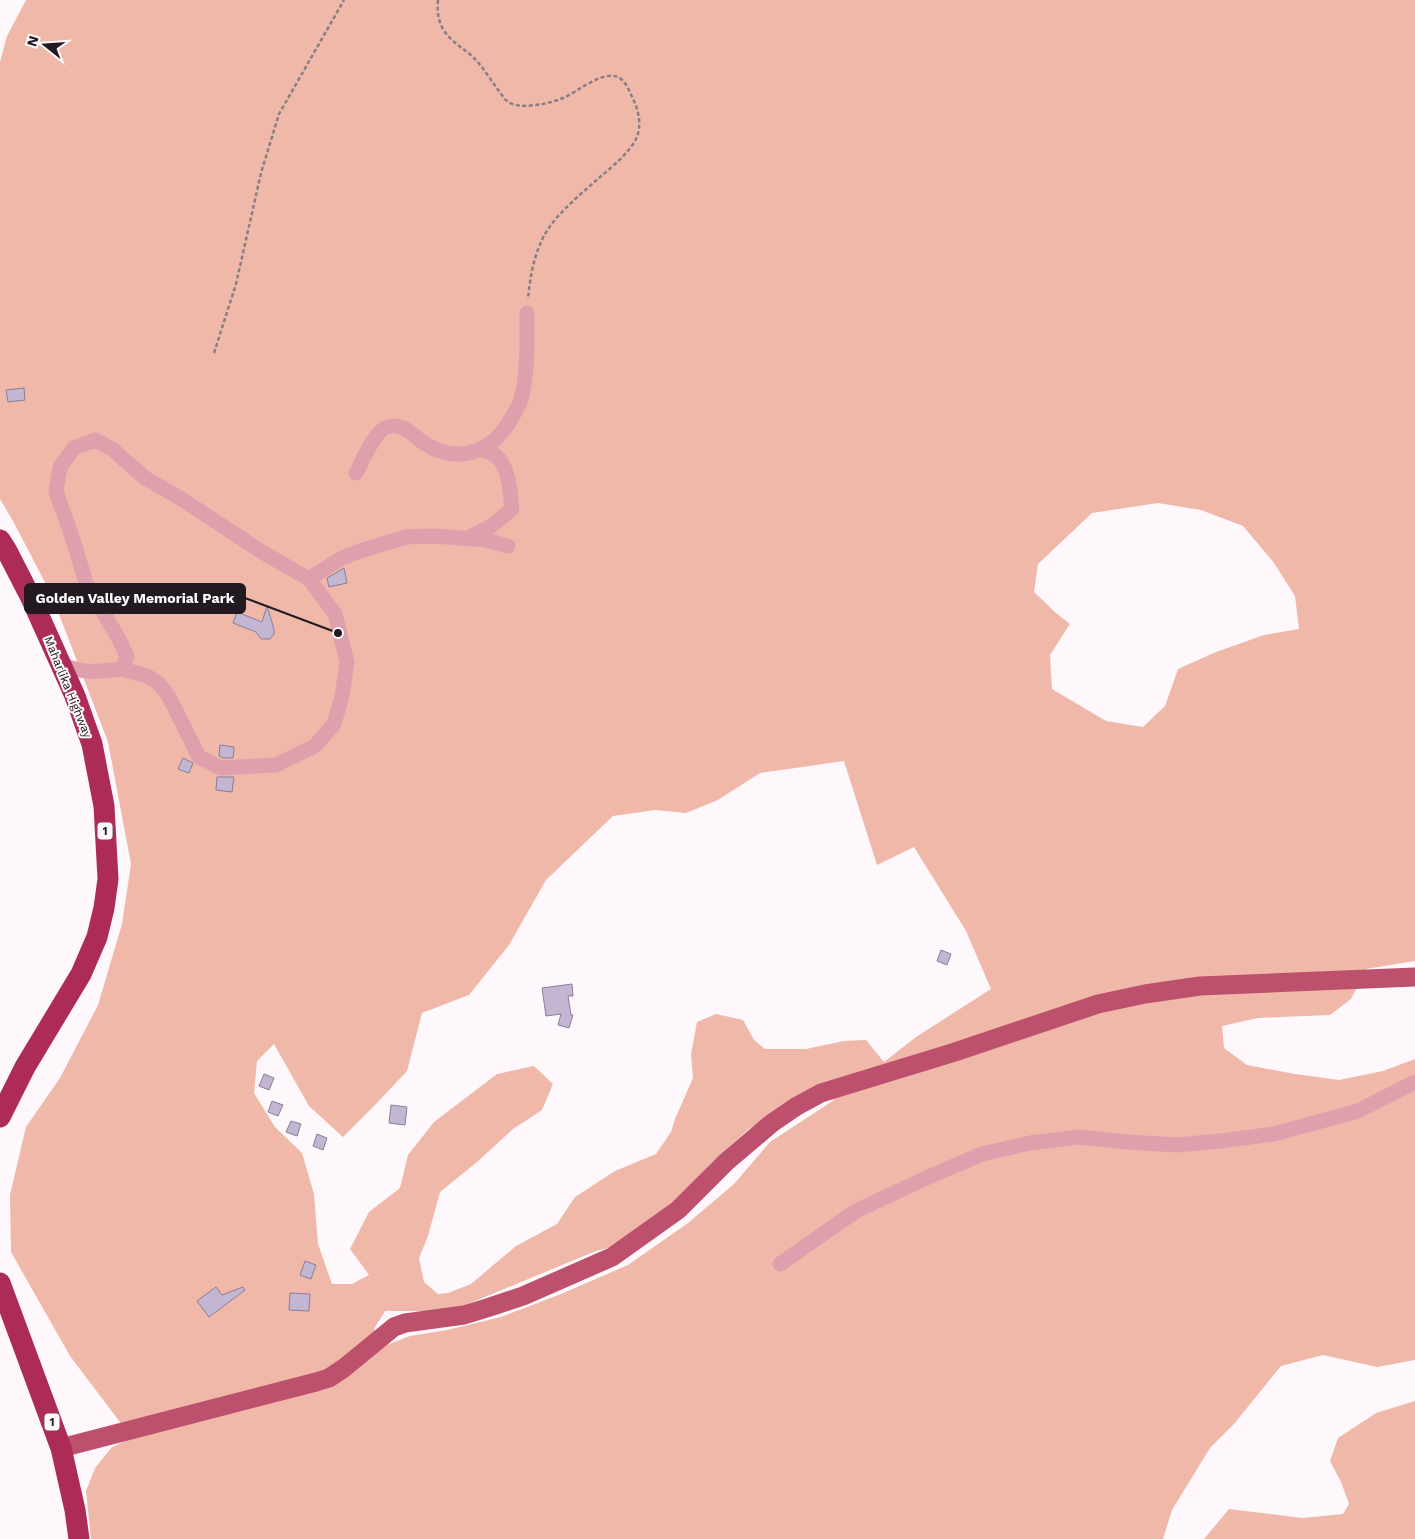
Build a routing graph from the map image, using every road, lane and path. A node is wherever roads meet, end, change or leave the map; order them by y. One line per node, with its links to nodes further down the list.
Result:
1 (344, 0): 4 (path)
2 (438, 0): 3 (path)
3 (527, 313): 5 (lane)
4 (214, 353)
5 (482, 449): 6 (lane); 7 (lane)
6 (356, 473)
7 (466, 538): 9 (lane); 10 (lane)
8 (0, 540): 11 (highway, Maharlika Highway / 1)
9 (508, 546)
10 (309, 579): 12 (lane); 12 (lane)
11 (60, 664): 12 (lane); 15 (highway, Maharlika Highway / 1)
12 (122, 669)
13 (1415, 977): 18 (main road)
14 (1415, 1082): 16 (lane)
15 (0, 1117)
16 (780, 1264)
17 (0, 1283): 18 (highway, 1)
18 (61, 1448): 19 (highway, 1)
19 (79, 1539)

